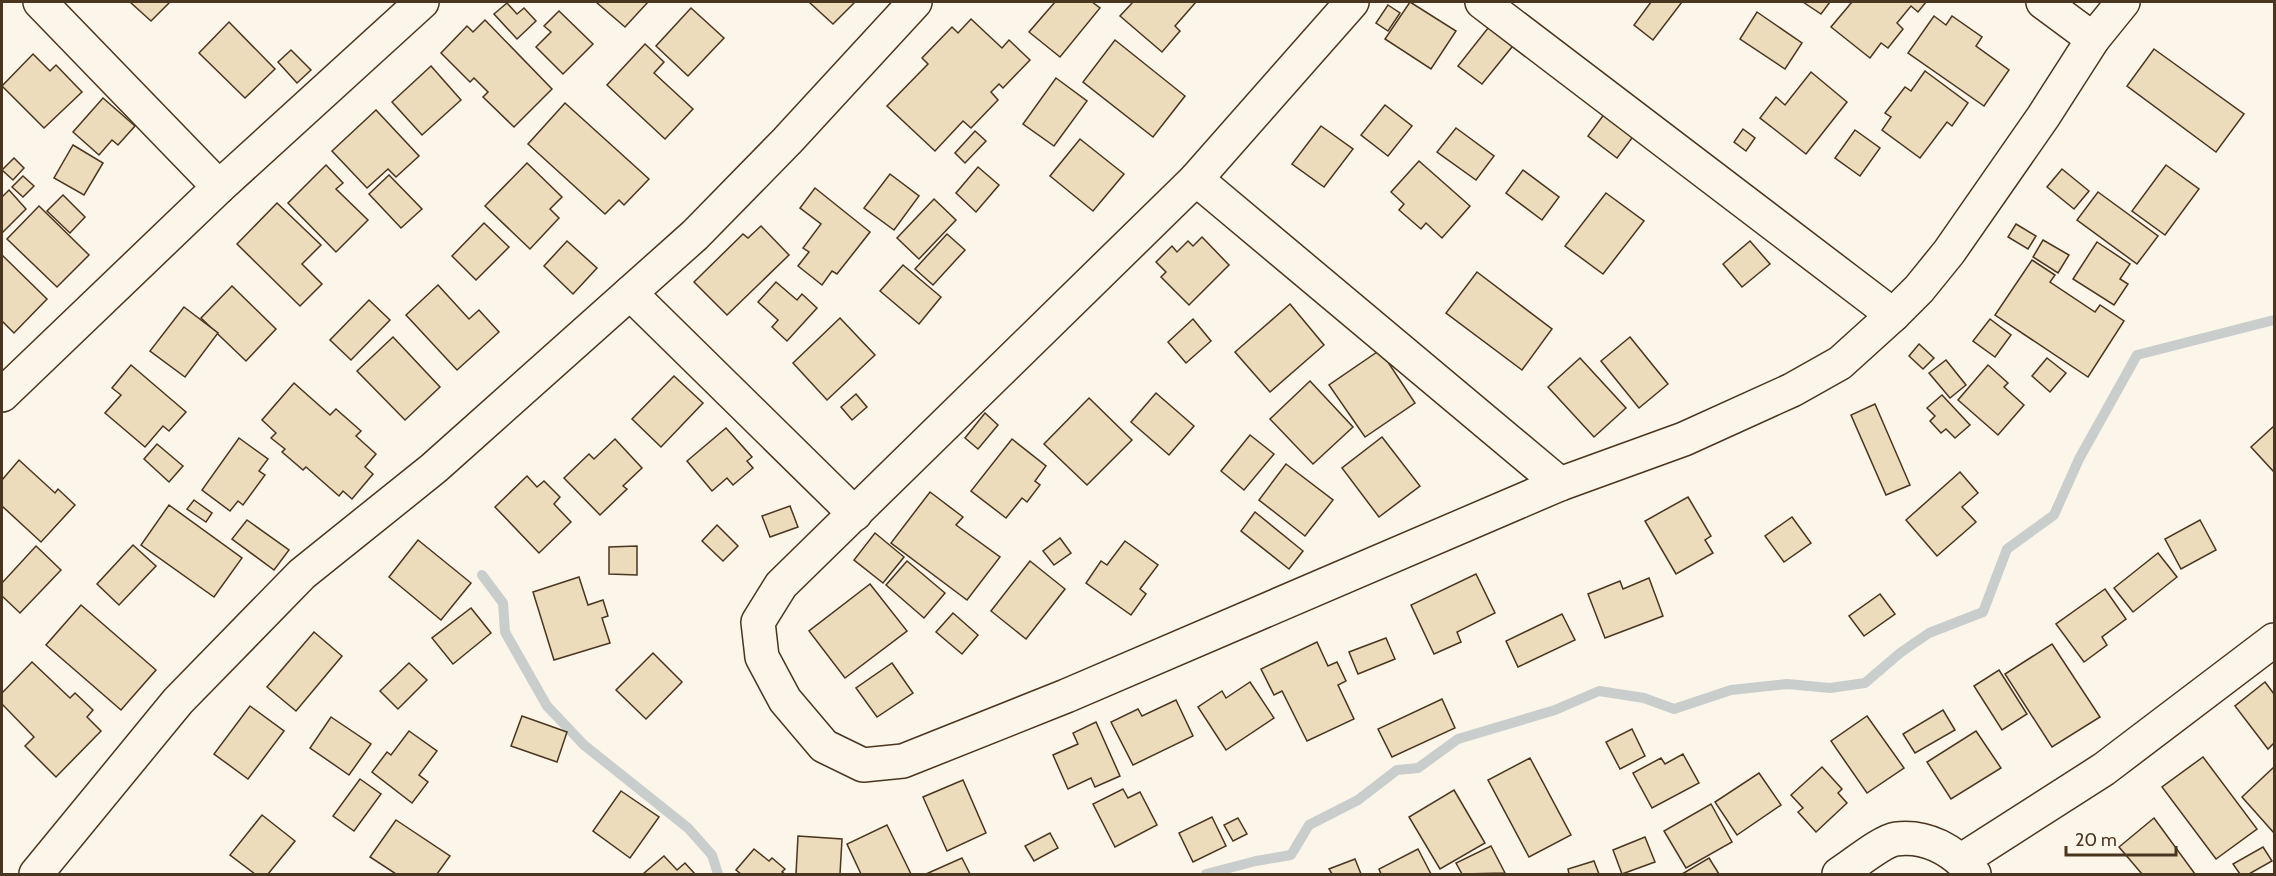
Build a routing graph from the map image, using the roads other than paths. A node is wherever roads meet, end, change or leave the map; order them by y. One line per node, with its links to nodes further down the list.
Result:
1 (40, 2): 10 (street)
2 (422, 2): 10 (street)
3 (915, 2): 11 (street)
4 (1352, 2): 9 (street)
5 (1482, 2): 12 (street)
6 (2043, 2): 8 (street)
7 (2122, 2): 8 (street)
8 (2093, 39): 12 (street)
9 (1196, 179): 14 (street); 15 (street)
10 (219, 187): 13 (street)
11 (630, 293): 15 (street); 18 (street)
12 (1893, 315): 14 (street)
13 (2, 395)
14 (1560, 484): 15 (street)
15 (855, 514)
16 (2274, 640): 17 (street)
17 (1968, 867): 19 (street)
18 (36, 874)
19 (1839, 874)

